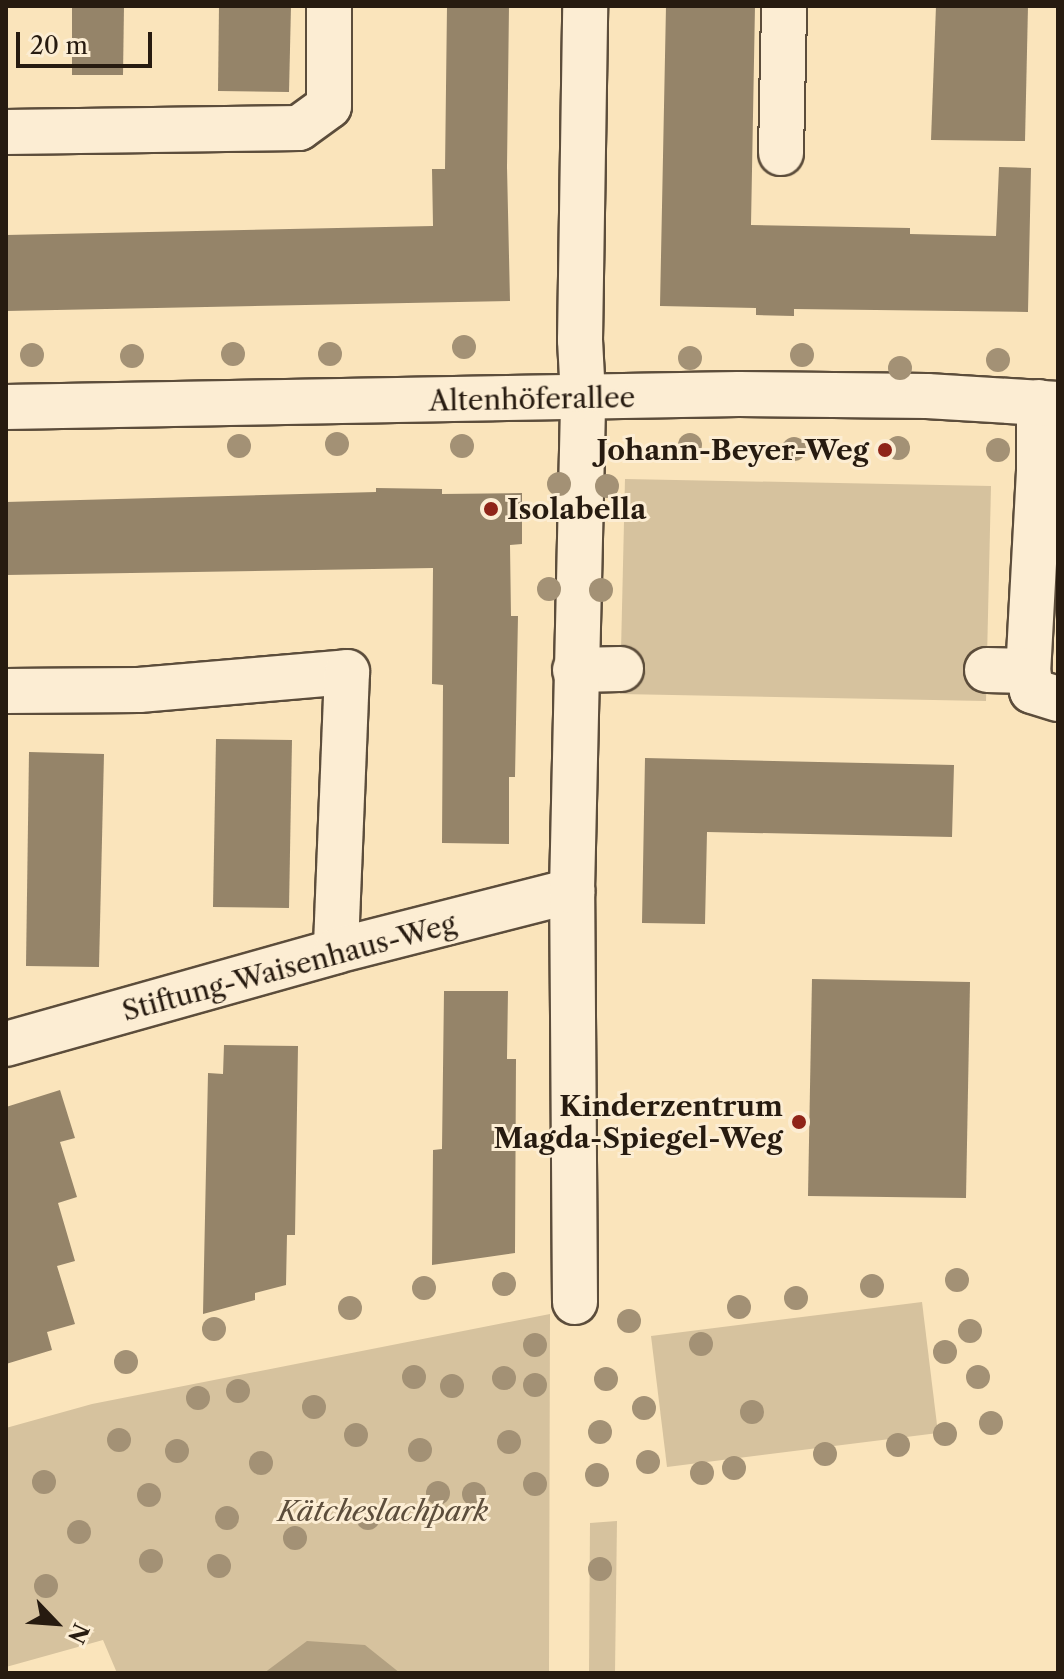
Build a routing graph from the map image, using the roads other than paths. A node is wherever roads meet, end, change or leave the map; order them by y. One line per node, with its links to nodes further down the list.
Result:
1 (329, 6): 4 (street)
2 (585, 6): 6 (street)
3 (784, 6): 5 (street)
4 (6, 132)
5 (781, 153)
6 (583, 397): 7 (street, Altenhöferallee); 8 (street, Altenhöferallee); 10 (street)
7 (1048, 403): 11 (street)
8 (6, 407)
9 (621, 669): 10 (street)
10 (575, 670): 13 (street)
11 (1026, 683)
12 (6, 691): 14 (street)
13 (572, 891): 14 (street, Stiftung-Waisenhaus-Weg); 16 (street)
14 (336, 951): 15 (street, Stiftung-Waisenhaus-Weg)
15 (6, 1044)
16 (575, 1302)

